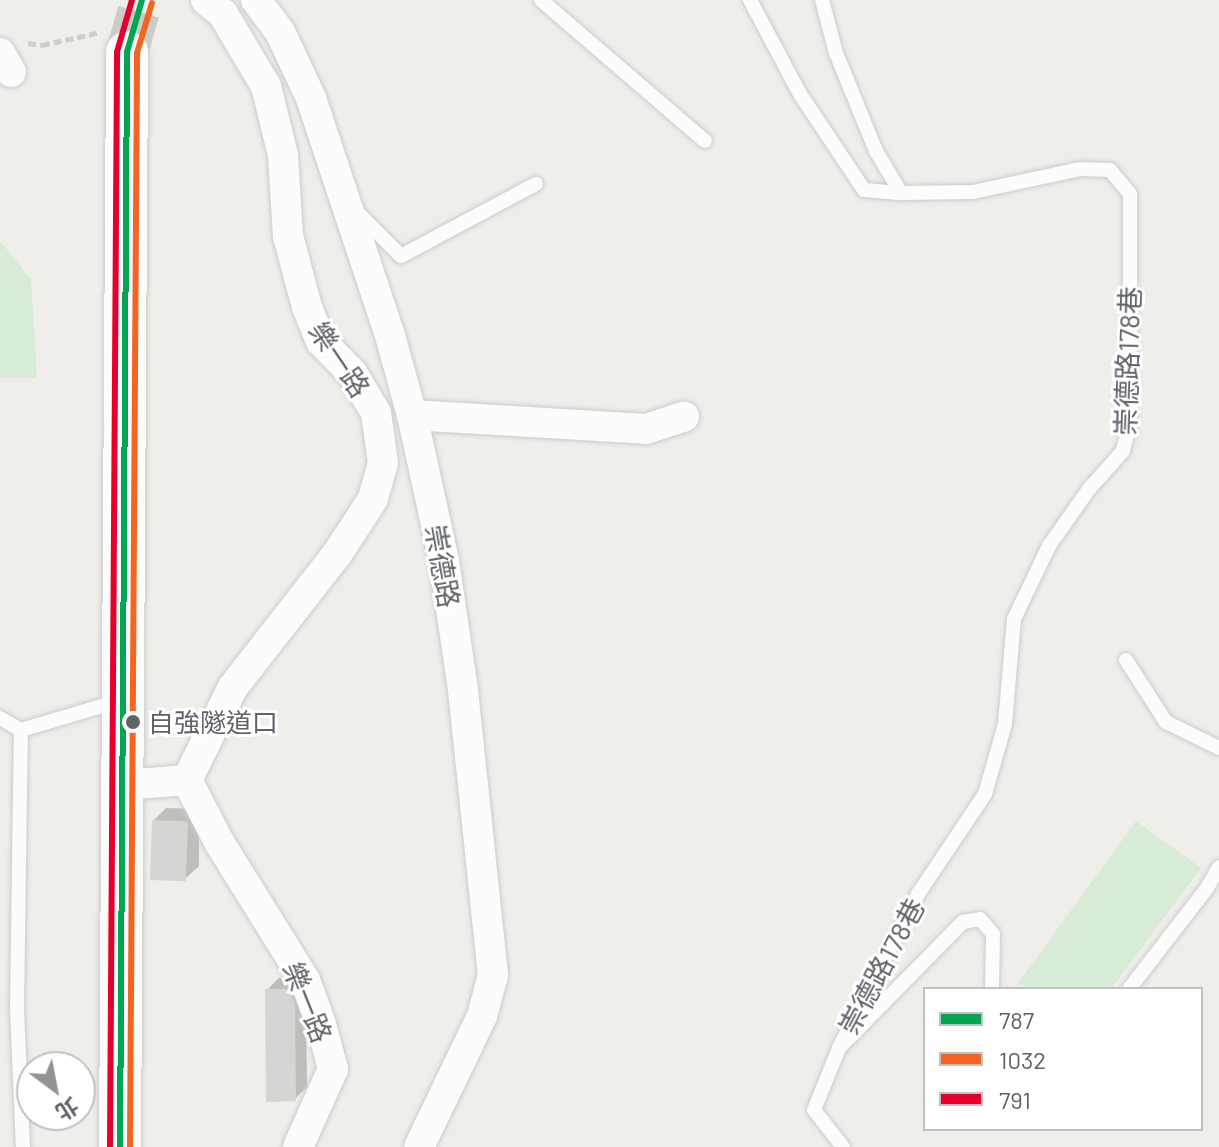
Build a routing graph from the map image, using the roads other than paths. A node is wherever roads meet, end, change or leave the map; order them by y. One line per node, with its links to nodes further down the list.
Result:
1 (206, 0): 18 (street, 樂一路)
2 (256, 0): 10 (street, 崇德路)
3 (541, 0): 7 (lane)
4 (750, 0): 9 (lane)
5 (822, 0): 9 (lane)
6 (127, 52): 14 (street)
7 (705, 141)
8 (536, 184): 10 (lane)
9 (901, 193): 23 (lane, 崇德路178巷)
10 (343, 198): 11 (street, 崇德路)
11 (412, 415): 12 (street); 27 (street, 崇德路)
12 (684, 417)
13 (1126, 660): 17 (lane)
14 (123, 700): 16 (lane); 19 (street)
15 (0, 718): 16 (lane)
16 (21, 730): 24 (lane)
17 (1219, 748)
18 (187, 780): 19 (street); 26 (street, 樂一路)
19 (124, 785): 25 (street)
20 (1219, 867): 22 (lane)
21 (992, 987): 23 (lane)
22 (1131, 987)
23 (839, 1048): 28 (lane)
24 (23, 1147)
25 (120, 1147)
26 (298, 1147)
27 (419, 1147)
28 (843, 1147)

